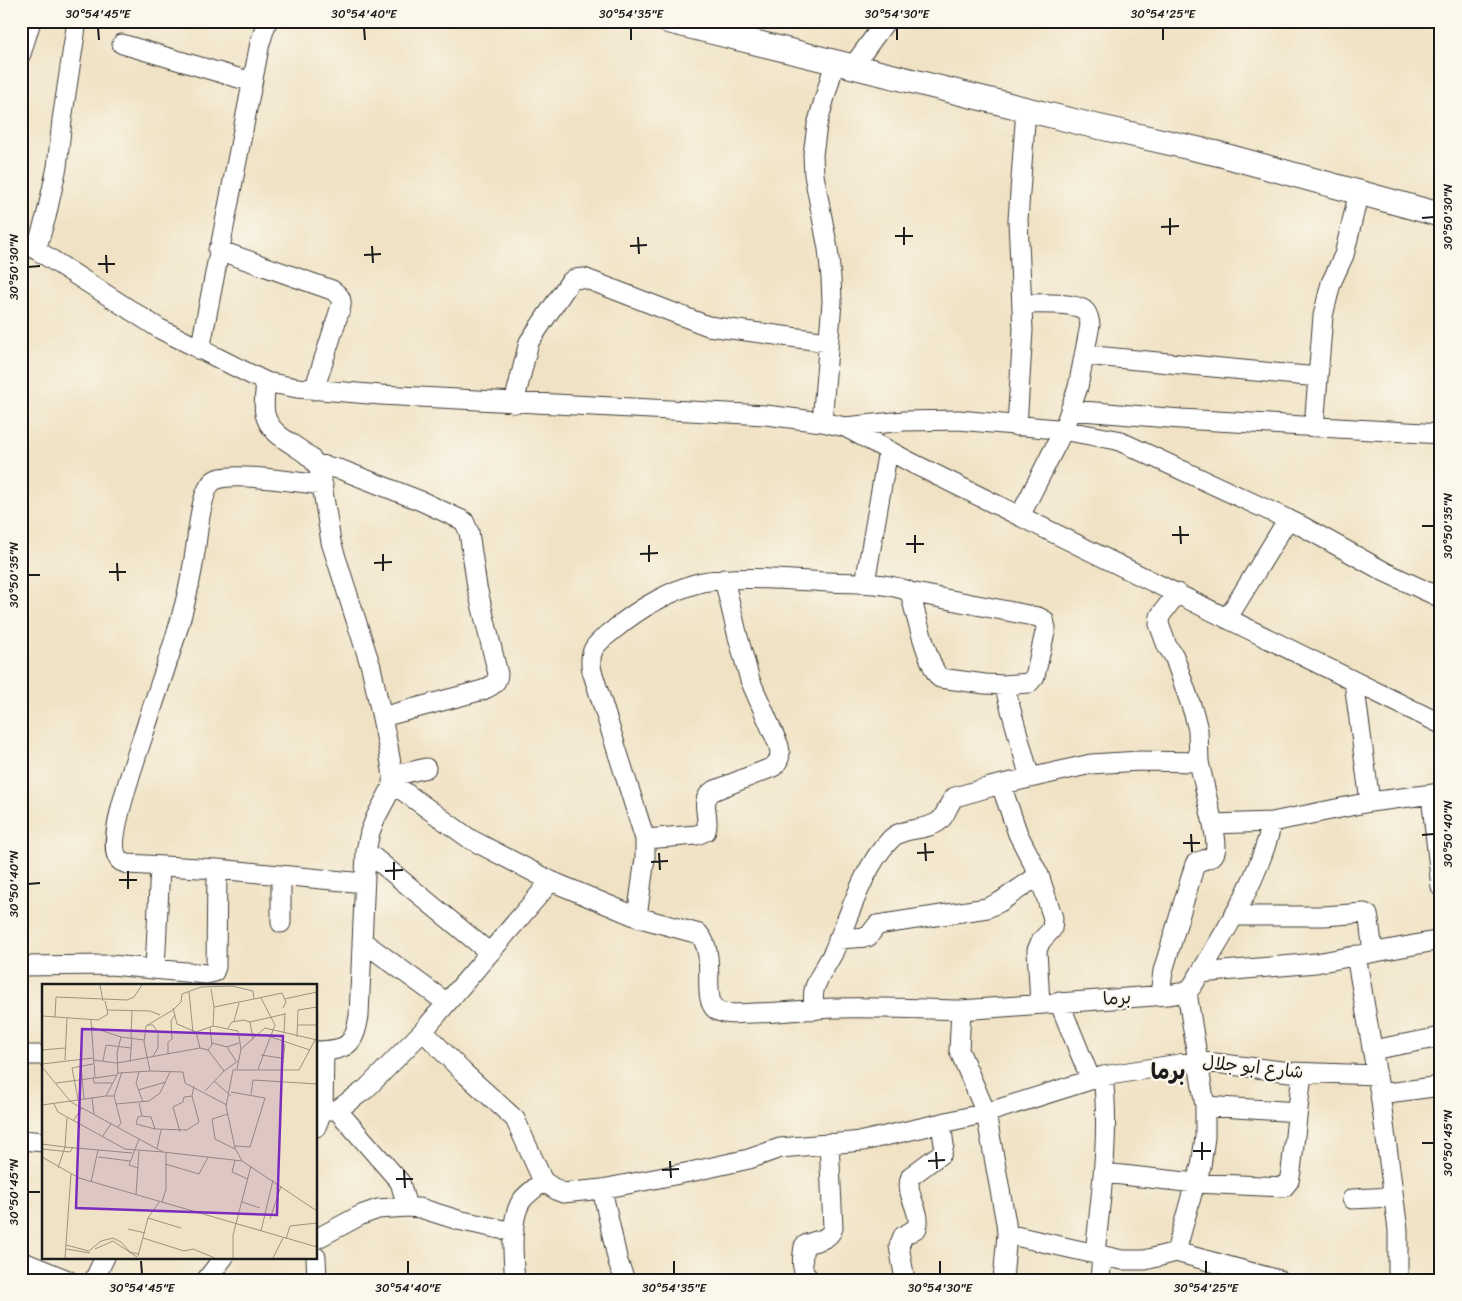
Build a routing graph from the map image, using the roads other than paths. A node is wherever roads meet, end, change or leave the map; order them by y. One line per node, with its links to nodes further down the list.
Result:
1 (31, 21): 7 (street)
2 (77, 21): 13 (street)
3 (266, 21): 9 (street)
4 (668, 21): 8 (main road)
5 (886, 21): 8 (street)
6 (122, 44): 9 (street)
7 (21, 54)
8 (844, 64): 10 (main road); 16 (street)
9 (252, 82): 14 (street)
10 (1026, 109): 11 (main road); 15 (street)
11 (1359, 192): 12 (main road); 19 (street)
12 (1441, 215)
13 (29, 245): 17 (street)
14 (218, 250): 17 (street); 21 (street)
15 (1022, 304): 18 (street); 25 (street)
16 (828, 342): 22 (street); 24 (street)
17 (200, 350): 20 (street)
18 (1084, 355): 19 (street); 23 (street)
19 (1318, 377): 27 (street)
20 (266, 382): 21 (street); 31 (street)
21 (314, 390): 22 (street)
22 (514, 403): 24 (street)
23 (1070, 410): 27 (street); 28 (street)
24 (822, 422): 26 (street)
25 (1017, 426): 26 (street); 28 (street)
26 (845, 427): 30 (street)
27 (1314, 427): 29 (street)
28 (1063, 431): 33 (street); 34 (street)
29 (1441, 434)
30 (888, 450): 33 (street); 36 (street)
31 (317, 464): 32 (street); 43 (street)
32 (323, 485): 43 (street); 56 (street)
33 (1020, 516): 38 (street)
34 (1288, 519): 39 (street); 40 (street)
35 (724, 579): 36 (street); 54 (street); 54 (street)
36 (866, 584): 37 (street)
37 (910, 592): 42 (street); 42 (street)
38 (1177, 594): 40 (street); 45 (street)
39 (1441, 598)
40 (1227, 619): 41 (street)
41 (1354, 682): 44 (street); 51 (street)
42 (1004, 685): 47 (street)
43 (382, 717): 48 (street)
44 (1441, 724)
45 (1199, 762): 47 (street); 53 (street)
46 (426, 768): 48 (street)
47 (1030, 778): 49 (street)
48 (393, 780): 55 (street); 60 (street)
49 (1001, 785): 58 (street); 66 (street)
50 (1436, 794): 51 (street); 62 (street)
51 (1370, 802): 52 (street)
52 (1272, 822): 53 (street); 63 (street)
53 (1213, 824): 75 (street)
54 (645, 839): 64 (street)
55 (366, 852): 61 (street); 69 (street)
56 (160, 866): 57 (street); 72 (street)
57 (217, 869): 59 (street); 72 (street)
58 (1039, 874): 66 (street); 78 (street)
59 (281, 875): 61 (street); 65 (street)
60 (551, 881): 64 (street); 69 (street)
61 (364, 883): 68 (street)
62 (1441, 887)
63 (1233, 916): 70 (street); 73 (street)
64 (637, 917): 79 (street, برما)
65 (281, 923)
66 (838, 939): 79 (street)
67 (1441, 940): 70 (street)
68 (362, 941): 77 (street); 84 (street)
69 (490, 953): 77 (street)
70 (1364, 954): 73 (street); 83 (street)
71 (21, 966): 72 (street)
72 (155, 969)
73 (1200, 973): 74 (street)
74 (1187, 992): 75 (street, برما); 87 (street)
75 (1160, 995): 76 (street, برما)
76 (1059, 1002): 78 (street, برما); 90 (street)
77 (447, 1003): 81 (street)
78 (1040, 1004): 80 (street, برما)
79 (814, 1010): 80 (street, برما)
80 (961, 1010): 96 (street)
81 (423, 1031): 94 (street); 103 (street)
82 (1441, 1037): 83 (street)
83 (1372, 1050): 89 (street)
84 (320, 1051): 94 (street)
85 (21, 1055): 86 (street)
86 (42, 1055)
87 (1198, 1061): 88 (street, شارع ابو جلال); 90 (street, شارع ابو جلال); 93 (street)
88 (1302, 1073): 89 (street, شارع ابو جلال); 95 (street)
89 (1376, 1075): 92 (street)
90 (1097, 1078): 96 (street, شارع ابو جلال); 102 (street)
91 (1441, 1086): 92 (street)
92 (1380, 1094): 106 (street)
93 (1206, 1106): 95 (street); 104 (street)
94 (330, 1109): 98 (street); 108 (street)
95 (1298, 1112): 104 (street)
96 (986, 1113): 97 (street, شارع ابو جلال); 110 (street)
97 (941, 1123): 101 (street, شارع ابو جلال); 123 (street)
98 (318, 1124)
99 (21, 1140): 100 (street)
100 (42, 1142)
101 (829, 1143): 105 (street, شارع ابو جلال); 122 (street)
102 (1104, 1174): 104 (street); 113 (street)
103 (543, 1181): 105 (street, شارع ابو جلال); 109 (street)
104 (1195, 1183): 112 (street)
105 (602, 1189): 121 (street)
106 (1393, 1197): 107 (street); 127 (street)
107 (1352, 1200)
108 (407, 1207): 109 (street); 111 (street)
109 (514, 1232): 120 (street)
110 (1007, 1234): 113 (street); 124 (street)
111 (318, 1238)
112 (1176, 1252): 113 (street); 126 (street)
113 (1098, 1255): 125 (street)
114 (105, 1258): 118 (street)
115 (316, 1258): 119 (street)
116 (21, 1261): 117 (street)
117 (68, 1280)
118 (94, 1280)
119 (317, 1280)
120 (515, 1280)
121 (624, 1280)
122 (811, 1280)
123 (905, 1280)
124 (1003, 1280)
125 (1100, 1280)
126 (1279, 1280)
127 (1398, 1280)

